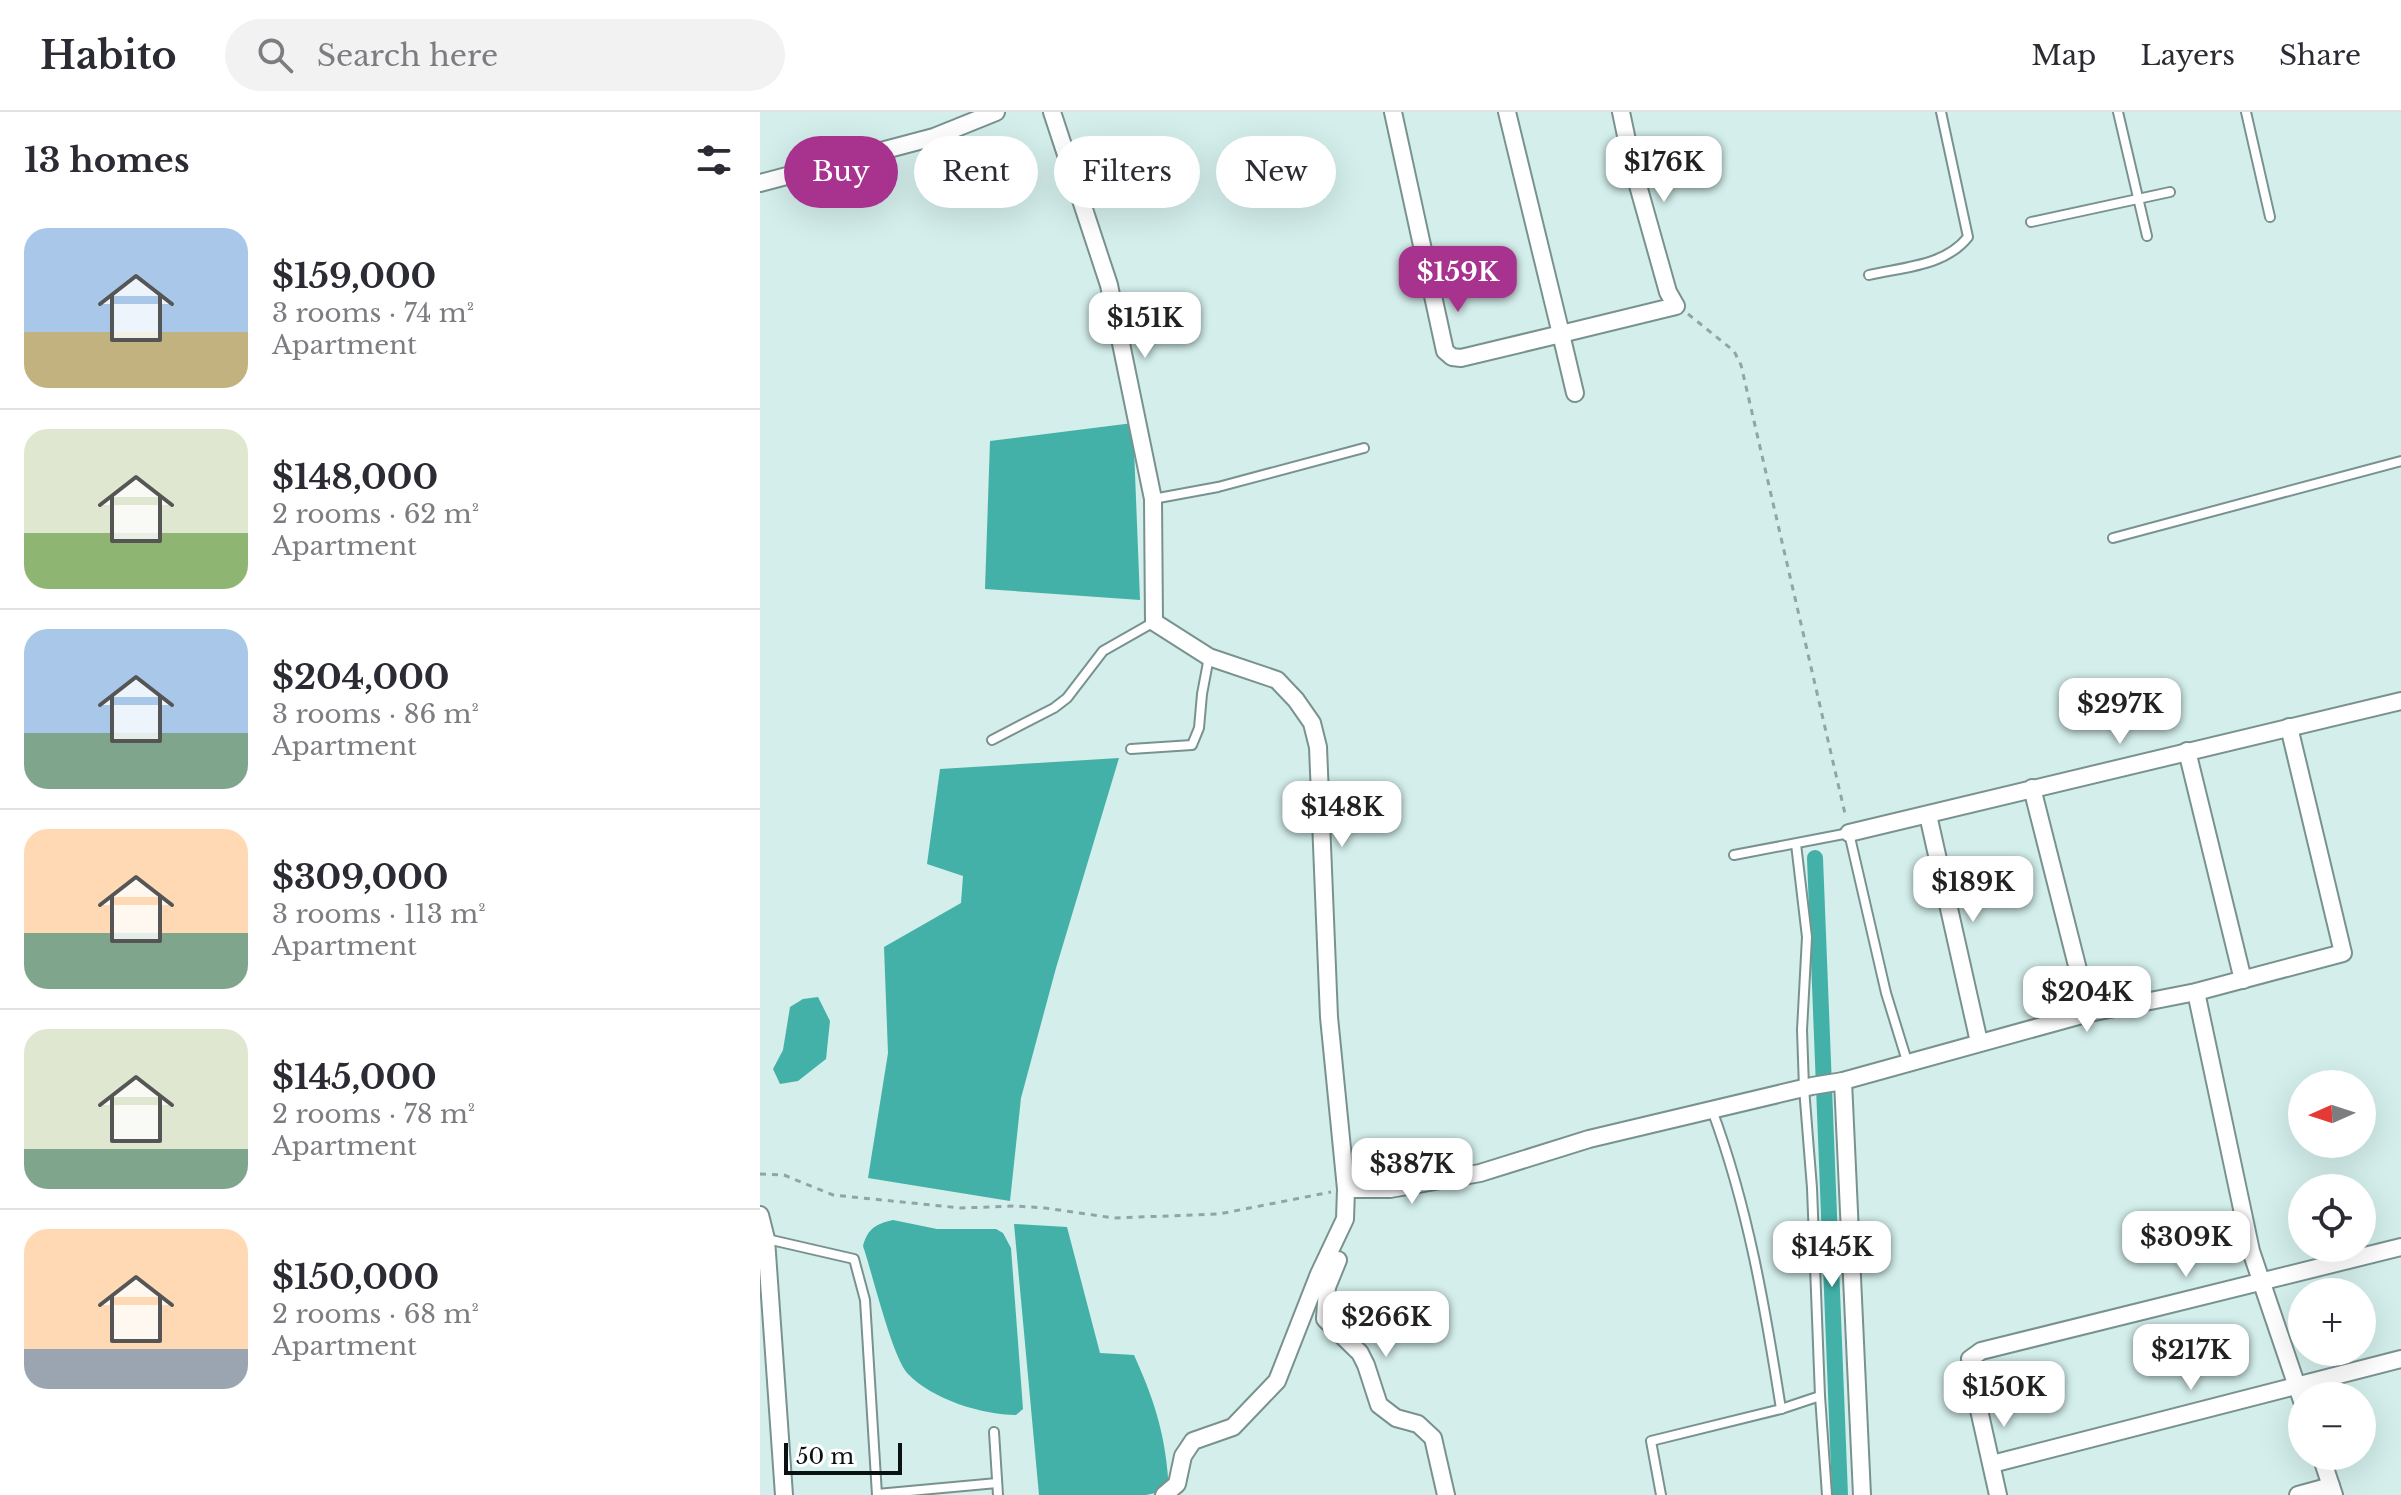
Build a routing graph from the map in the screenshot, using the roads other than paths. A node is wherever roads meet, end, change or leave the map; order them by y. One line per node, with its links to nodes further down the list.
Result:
1 (996, 112): 9 (street)
2 (1052, 112): 20 (street)
3 (1393, 112): 16 (street)
4 (1507, 112): 16 (street)
5 (1621, 112): 16 (street)
6 (1941, 112): 15 (lane)
7 (2118, 112): 11 (lane)
8 (2246, 112): 12 (lane)
9 (760, 183)
10 (2170, 192): 11 (lane)
11 (2138, 198): 13 (lane); 14 (lane)
12 (2270, 217)
13 (2031, 222)
14 (2147, 236)
15 (1869, 275)
16 (1561, 334): 17 (street)
17 (1575, 393)
18 (1364, 448): 20 (lane)
19 (2401, 461): 21 (lane)
20 (1153, 499): 22 (street)
21 (2113, 538)
22 (1154, 622): 23 (street); 26 (lane)
23 (1209, 657): 27 (lane); 42 (street)
24 (2401, 701): 25 (street)
25 (2289, 727): 28 (street); 34 (street)
26 (992, 740)
27 (1131, 749)
28 (2187, 751): 29 (street); 34 (street)
29 (2032, 788): 30 (street); 36 (street)
30 (1928, 815): 31 (street); 37 (street)
31 (1849, 833): 32 (lane); 38 (lane)
32 (1796, 844): 33 (lane); 40 (lane)
33 (1734, 855)
34 (2243, 980): 35 (street)
35 (2196, 992): 36 (street); 47 (street)
36 (2089, 1013): 37 (street)
37 (1979, 1042): 38 (street)
38 (1907, 1061): 39 (street)
39 (1843, 1081): 40 (street); 66 (street)
40 (1814, 1086): 41 (street); 51 (lane)
41 (1712, 1110): 42 (street); 53 (lane)
42 (1346, 1189): 44 (street)
43 (760, 1215): 45 (street)
44 (1345, 1219): 62 (street); 63 (street)
45 (766, 1239): 59 (street); 60 (lane)
46 (2401, 1247): 47 (street)
47 (2261, 1281): 49 (street); 55 (street)
48 (2401, 1359): 50 (street)
49 (2295, 1382)
50 (2332, 1382)
51 (1820, 1396): 53 (lane); 65 (lane)
52 (2288, 1396): 55 (street)
53 (1781, 1409): 64 (lane)
54 (994, 1432): 57 (lane)
55 (1992, 1464): 67 (street)
56 (2326, 1470): 58 (street)
57 (997, 1483): 60 (lane); 61 (lane)
58 (2333, 1491): 68 (street)
59 (784, 1495)
60 (877, 1495)
61 (998, 1495)
62 (1164, 1495)
63 (1446, 1495)
64 (1661, 1495)
65 (1827, 1495)
66 (1862, 1495)
67 (1998, 1495)
68 (2298, 1495)

